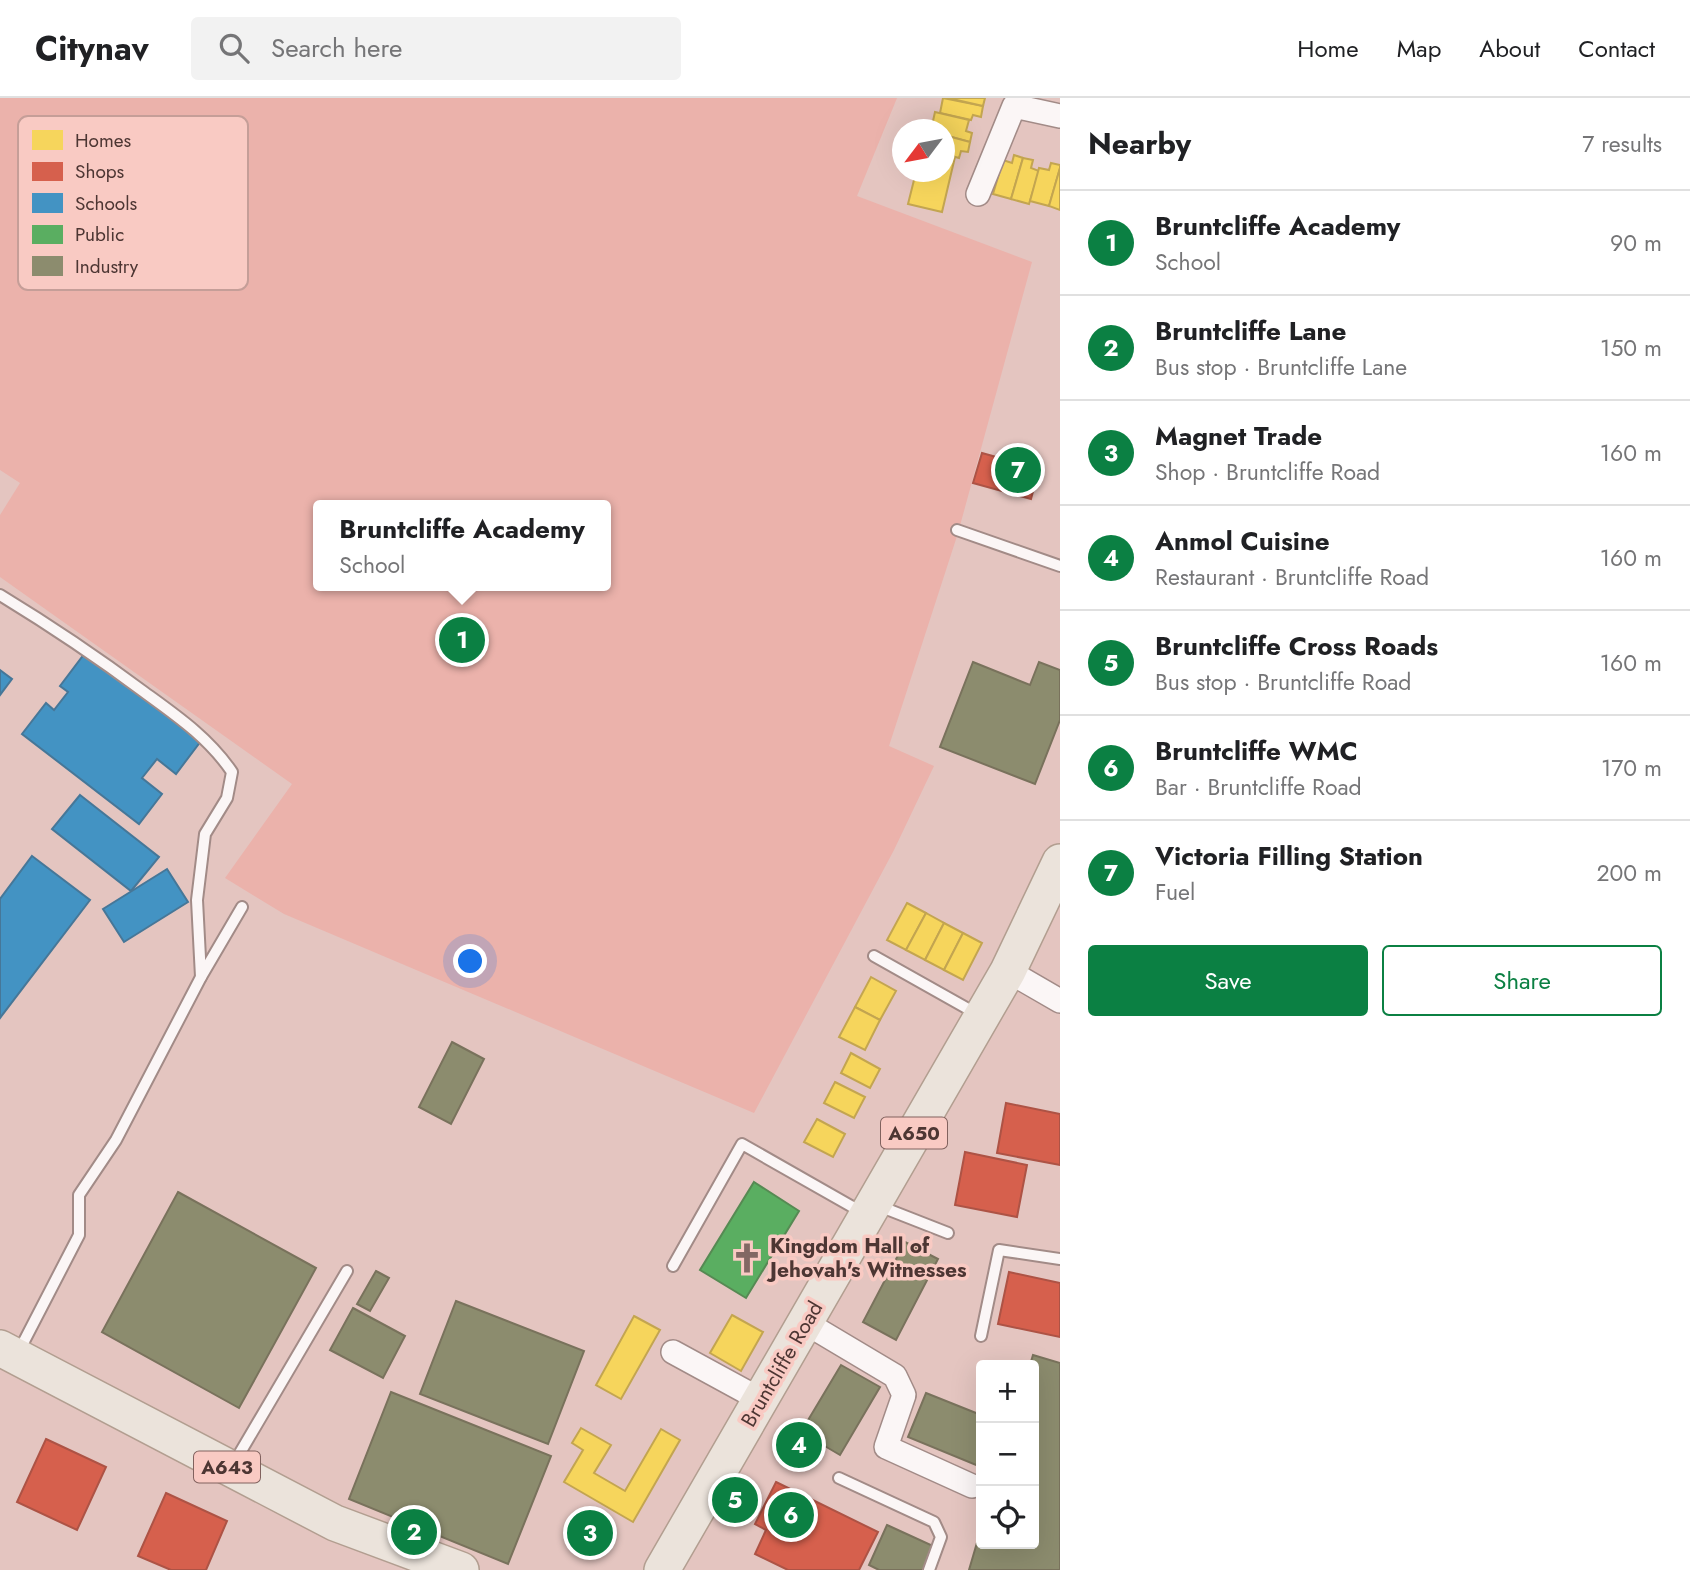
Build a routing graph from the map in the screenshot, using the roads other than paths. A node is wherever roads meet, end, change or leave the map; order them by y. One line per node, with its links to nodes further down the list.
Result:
1 (1060, 117): 2 (street)
2 (978, 194)
3 (957, 530): 4 (lane)
4 (1060, 566)
5 (0, 595): 10 (lane)
6 (1060, 862): 9 (main road, Bruntcliffe Road / A650)
7 (242, 907): 10 (lane)
8 (874, 956): 12 (lane)
9 (1008, 971): 11 (street); 12 (main road, Bruntcliffe Road / A650)
10 (201, 977): 21 (lane)
11 (1060, 1001)
12 (982, 1016): 13 (main road, Bruntcliffe Road / A650)
13 (870, 1209): 14 (lane); 16 (lane); 18 (main road, Bruntcliffe Road / A650)
14 (948, 1233)
15 (1060, 1259): 19 (lane)
16 (673, 1266)
17 (347, 1271): 23 (lane)
18 (806, 1323): 22 (main road, Bruntcliffe Road / A650); 25 (street)
19 (981, 1336)
20 (673, 1352): 22 (street)
21 (5, 1355): 23 (main road, A643)
22 (761, 1400): 27 (main road, Bruntcliffe Road / A650)
23 (230, 1468): 26 (main road, A643)
24 (839, 1478): 28 (lane)
25 (972, 1486)
26 (460, 1570)
27 (662, 1570)
28 (929, 1570)

